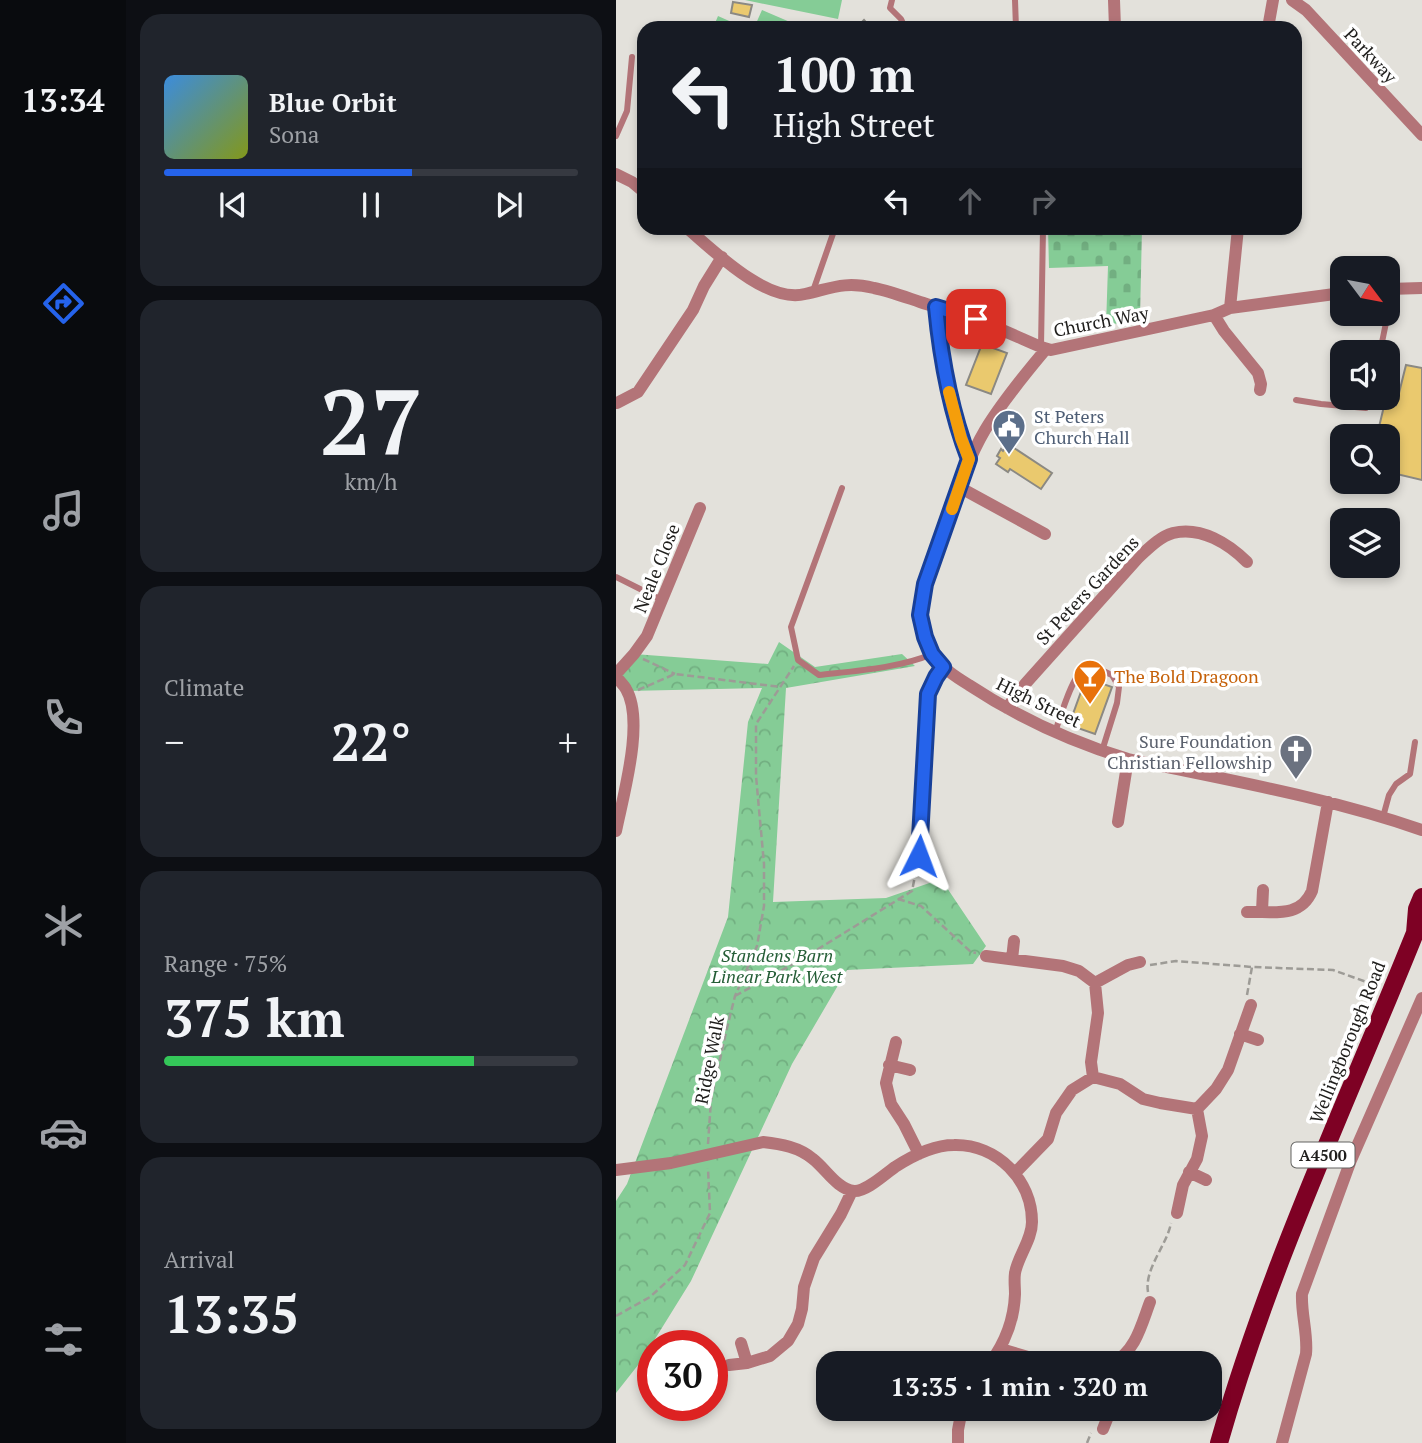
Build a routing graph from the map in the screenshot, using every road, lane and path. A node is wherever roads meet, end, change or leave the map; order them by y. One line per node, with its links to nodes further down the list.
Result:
1 (892, 0): 6 (lane)
2 (1015, 0): 7 (lane)
3 (1114, 0): 8 (street)
4 (1273, 0): 9 (street)
5 (1292, 0): 11 (street, Parkway)
6 (902, 21)
7 (1016, 21)
8 (1115, 21)
9 (1269, 21)
10 (632, 57): 12 (lane)
11 (1422, 135)
12 (616, 136)
13 (616, 174): 14 (street)
14 (637, 186)
15 (695, 235): 19 (street, Church Way)
16 (833, 235): 22 (lane)
17 (1043, 235): 27 (lane)
18 (1237, 235): 25 (street)
19 (722, 257): 22 (street, Church Way); 30 (street)
20 (1422, 288): 21 (street)
21 (1400, 289)
22 (813, 291): 24 (street, Church Way)
23 (1330, 295): 25 (street, Church Way)
24 (936, 307): 27 (street, Church Way); 32 (street)
25 (1230, 308): 26 (street, Church Way)
26 (1214, 315): 27 (street, Church Way); 28 (street)
27 (1044, 348): 32 (street, High Street)
28 (1260, 390)
29 (1296, 400): 31 (lane)
30 (617, 403)
31 (1330, 405)
32 (969, 459): 33 (street, High Street)
33 (959, 487): 36 (street); 41 (street, High Street)
34 (842, 488): 42 (lane)
35 (700, 508): 39 (street, Neale Close)
36 (1045, 534)
37 (1247, 562): 48 (street, St Peters Gardens)
38 (616, 577): 39 (lane)
39 (662, 600): 40 (street, Neale Close)
40 (634, 654): 44 (path); 45 (street, Neale Close)
41 (932, 654): 42 (lane); 43 (street, High Street)
42 (798, 660): 46 (path, Ridge Walk)
43 (943, 667): 48 (street, High Street); 58 (street)
44 (675, 674): 46 (path); 47 (path)
45 (616, 675): 47 (street)
46 (781, 687): 70 (path, Ridge Walk)
47 (629, 694): 57 (street)
48 (1007, 708): 49 (street, High Street)
49 (1055, 732): 51 (street, High Street); 51 (lane)
50 (1415, 741): 54 (lane)
51 (1102, 751): 52 (street, High Street)
52 (1128, 758): 53 (street, High Street); 55 (street)
53 (1328, 802): 54 (street, High Street); 62 (street)
54 (1383, 817): 56 (street, High Street)
55 (1118, 822)
56 (1422, 830)
57 (616, 831)
58 (919, 856): 61 (path)
59 (1263, 890): 62 (street)
60 (1422, 897): 64 (main road, Wellingborough Road / A4500)
61 (898, 899): 66 (path); 71 (path)
62 (1262, 911): 63 (street)
63 (1247, 912)
64 (1419, 929): 104 (main road, Wellingborough Road / A4500)
65 (1014, 941): 67 (street)
66 (986, 956): 67 (street)
67 (1012, 959): 72 (street)
68 (1140, 962): 69 (path); 72 (street)
69 (1252, 967): 73 (path); 76 (path)
70 (747, 969): 71 (path); 74 (path, Ridge Walk)
71 (768, 978): 74 (path)
72 (1096, 983): 82 (street)
73 (1372, 984)
74 (735, 996): 84 (path, Ridge Walk)
75 (1422, 998): 105 (street)
76 (1251, 1005): 77 (street)
77 (1240, 1034): 78 (street); 83 (street)
78 (1258, 1041)
79 (896, 1042): 80 (street)
80 (889, 1065): 81 (street); 85 (street)
81 (910, 1070)
82 (1093, 1077): 83 (street); 88 (street)
83 (1197, 1109): 87 (street)
84 (707, 1154): 86 (street); 90 (street); 93 (path, Ridge Walk)
85 (919, 1154): 88 (street); 90 (street)
86 (616, 1170)
87 (1189, 1172): 89 (street); 91 (street)
88 (1015, 1173): 95 (street)
89 (1206, 1180)
90 (852, 1191): 98 (street)
91 (1177, 1213): 92 (path)
92 (1150, 1302): 97 (street)
93 (616, 1316)
94 (741, 1343): 98 (street)
95 (1001, 1349): 96 (street)
96 (1008, 1351)
97 (1129, 1351)
98 (747, 1363): 99 (street)
99 (729, 1365)
100 (960, 1421): 103 (street)
101 (1106, 1421): 102 (street)
102 (1103, 1429)
103 (958, 1443)
104 (1219, 1443)
105 (1282, 1443)

